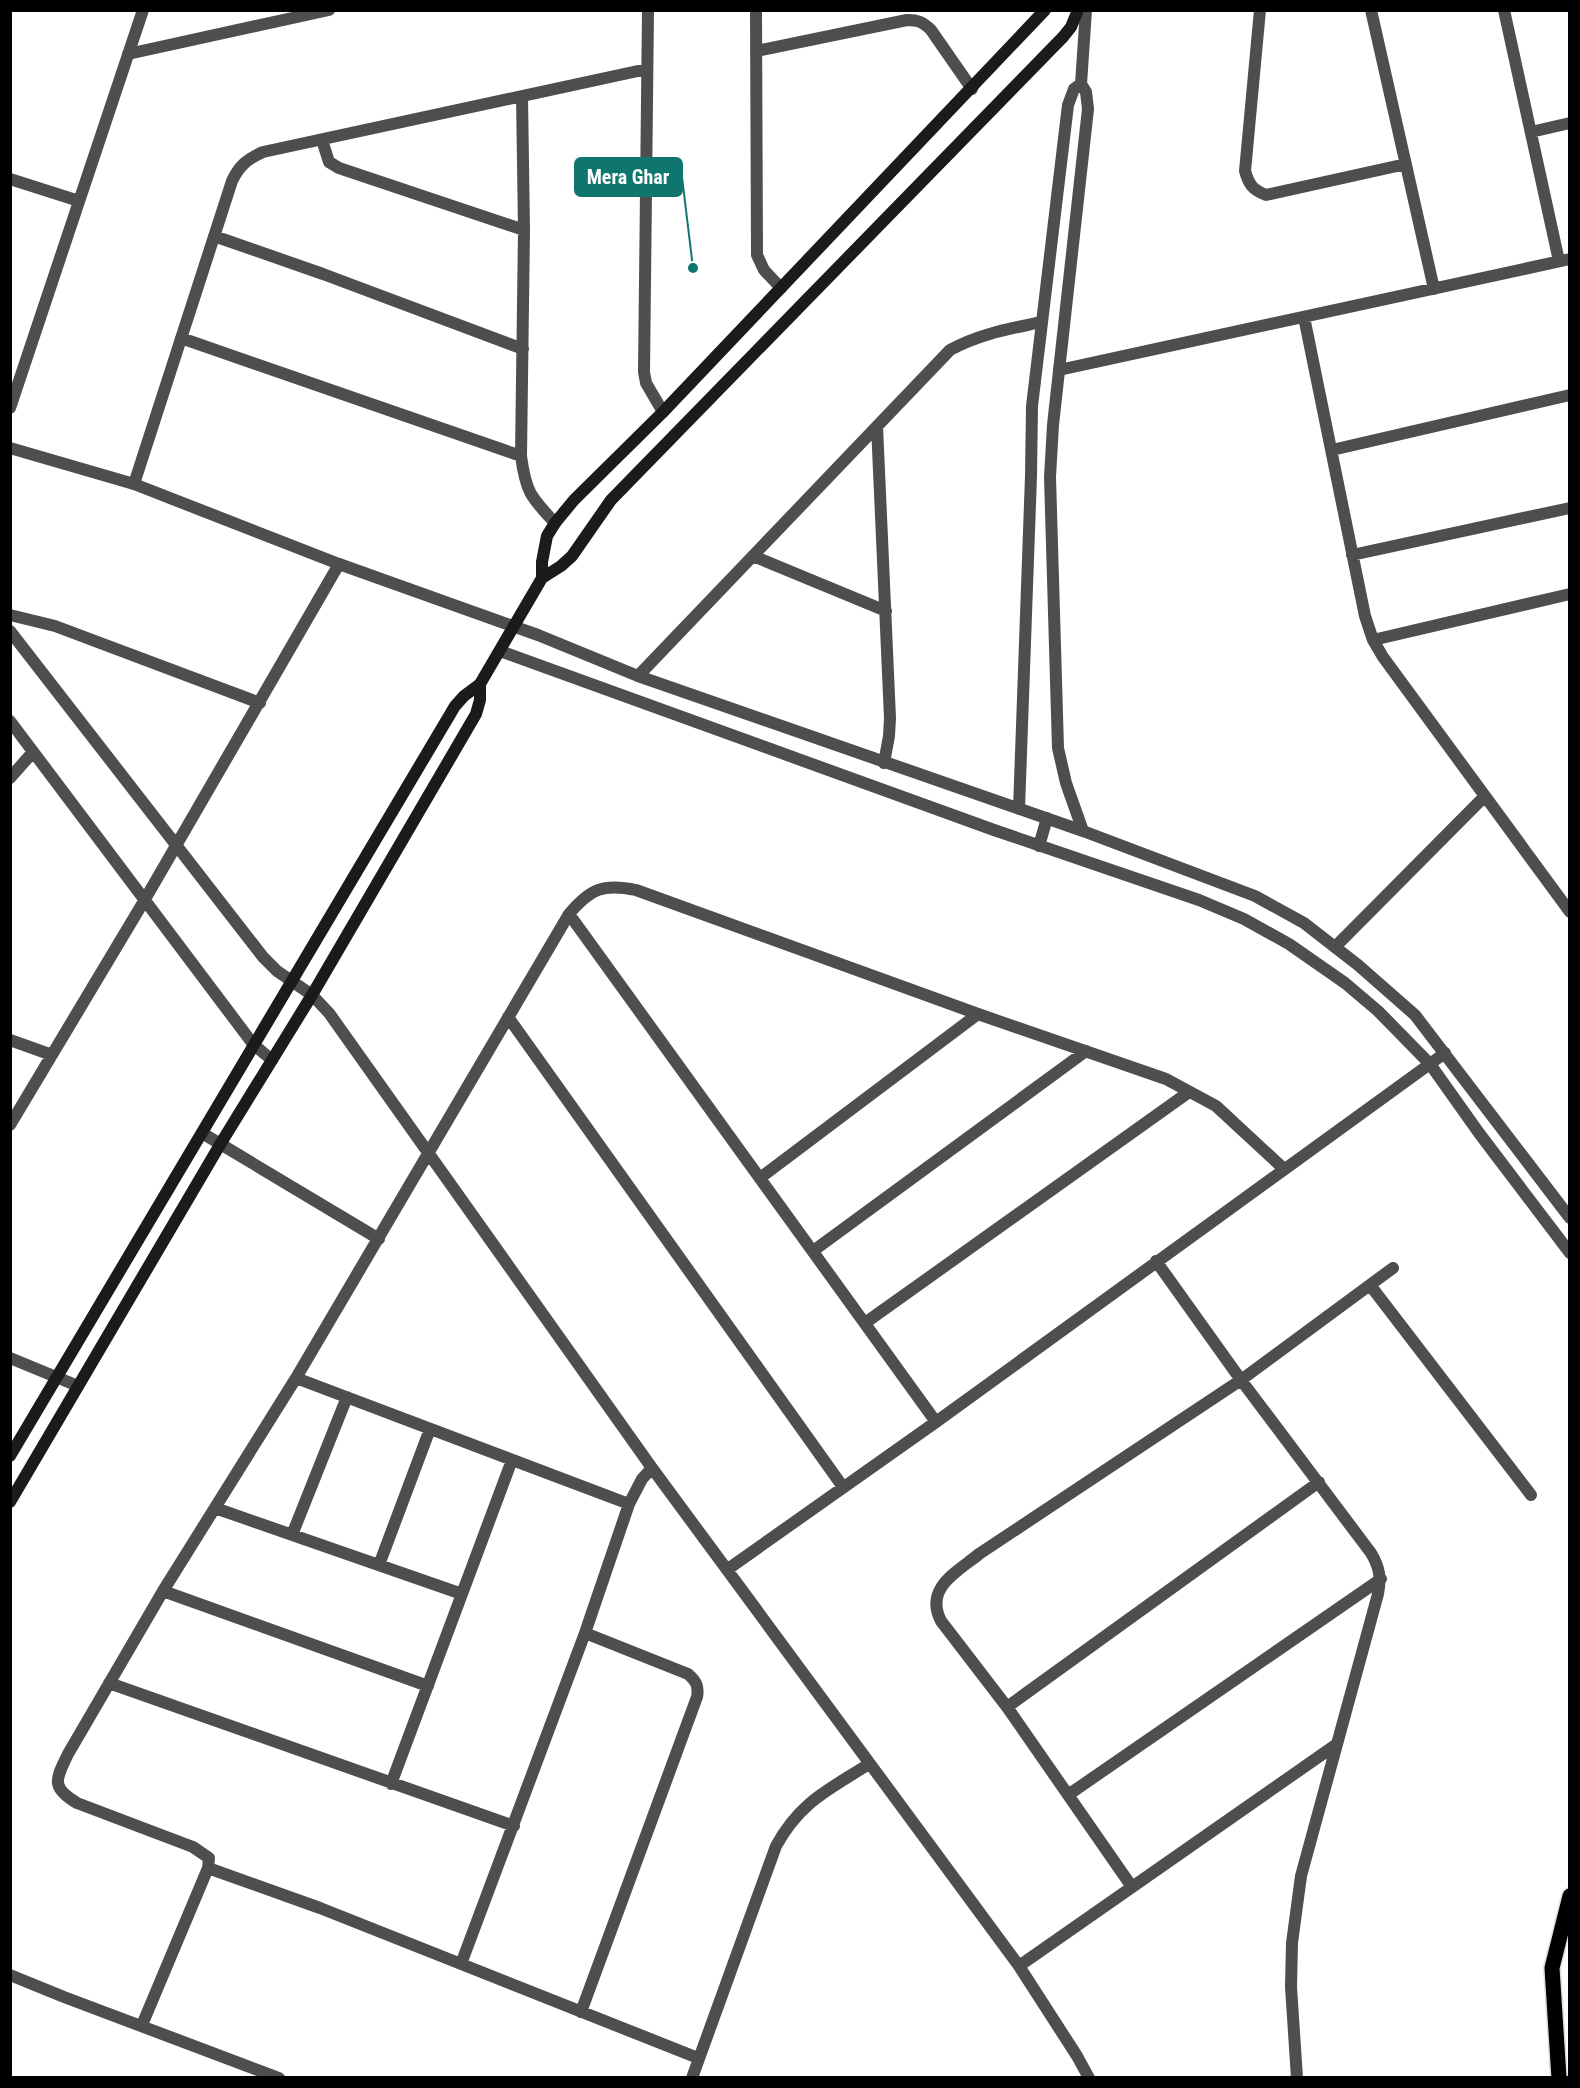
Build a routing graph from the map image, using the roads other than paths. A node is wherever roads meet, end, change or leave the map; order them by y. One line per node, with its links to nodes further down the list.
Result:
1 (143, 10): 12 (street)
2 (329, 10): 12 (street)
3 (648, 10): 13 (street)
4 (756, 10): 11 (street)
5 (1045, 10): 15 (main road)
6 (1078, 10): 46 (main road)
7 (1086, 10): 14 (street)
8 (1260, 10): 20 (street)
9 (1371, 10): 20 (street)
10 (1504, 10): 18 (street)
11 (756, 51): 15 (street); 26 (street)
12 (128, 54): 22 (street)
13 (647, 69): 16 (street); 35 (street)
14 (1081, 84): 29 (street); 32 (street)
15 (972, 89): 26 (main road)
16 (522, 96): 19 (street); 23 (street)
17 (1569, 123): 18 (street)
18 (1531, 132): 25 (street)
19 (322, 140): 23 (street); 24 (street)
20 (1406, 164): 27 (street)
21 (10, 179): 22 (street)
22 (79, 201): 34 (street)
23 (524, 230): 31 (street)
24 (214, 236): 30 (street); 31 (street)
25 (1564, 260): 27 (street)
26 (781, 288): 35 (main road)
27 (1434, 289): 28 (street)
28 (1304, 317): 32 (street); 38 (street)
29 (1041, 322): 36 (street); 62 (street)
30 (181, 338): 39 (street); 40 (street)
31 (523, 350): 39 (street)
32 (1059, 370): 64 (street)
33 (1569, 394): 38 (street)
34 (10, 408)
35 (663, 412): 42 (main road)
36 (877, 426): 44 (street); 48 (street)
37 (10, 448): 40 (street)
38 (1332, 450): 43 (street)
39 (521, 456): 42 (street)
40 (134, 484): 45 (street)
41 (1569, 508): 43 (street)
42 (555, 523): 46 (main road)
43 (1352, 555): 52 (street)
44 (753, 556): 48 (street); 54 (street)
45 (339, 564): 50 (street); 56 (street)
46 (542, 578): 50 (main road)
47 (1569, 594): 52 (street)
48 (886, 611): 59 (street)
49 (10, 615): 56 (street)
50 (513, 626): 53 (main road); 54 (street)
51 (10, 631): 65 (street)
52 (1373, 640): 61 (street)
53 (500, 651): 55 (main road); 66 (street)
54 (638, 676): 59 (street)
55 (480, 684): 71 (main road); 72 (main road)
56 (260, 703): 65 (street)
57 (10, 721): 58 (street)
58 (33, 752): 60 (street); 67 (street)
59 (884, 763): 62 (street)
60 (10, 778)
61 (1485, 796): 68 (street); 70 (street)
62 (1019, 809): 63 (street)
63 (1047, 818): 64 (street); 66 (street)
64 (1083, 831): 70 (street)
65 (177, 845): 67 (street); 71 (street)
66 (1039, 846): 81 (street)
67 (144, 901): 76 (street); 79 (street)
68 (1569, 912)
69 (568, 914): 73 (street); 74 (street); 88 (street)
70 (1335, 947): 78 (street)
71 (292, 981): 72 (street); 76 (main road)
72 (312, 995): 80 (main road); 86 (street)
73 (978, 1014): 77 (street); 88 (street)
74 (508, 1017): 86 (street); 109 (street)
75 (10, 1040): 79 (street)
76 (254, 1044): 80 (street); 84 (main road)
77 (1086, 1051): 82 (street); 91 (street)
78 (1445, 1053): 81 (street); 89 (street)
79 (52, 1055): 83 (street)
80 (272, 1060): 85 (main road)
81 (1430, 1064): 87 (street); 92 (street)
82 (1189, 1092): 87 (street); 96 (street)
83 (10, 1125)
84 (202, 1133): 85 (street); 98 (main road)
85 (221, 1143): 90 (street); 101 (main road)
86 (428, 1155): 90 (street); 107 (street)
87 (1284, 1169): 93 (street)
88 (760, 1178): 91 (street)
89 (1569, 1218)
90 (379, 1239): 99 (street)
91 (813, 1251): 96 (street)
92 (1569, 1253)
93 (1156, 1261): 100 (street); 103 (street)
94 (1393, 1268): 95 (street)
95 (1370, 1285): 100 (street); 110 (street)
96 (865, 1323): 103 (street)
97 (10, 1358): 98 (street)
98 (57, 1377): 101 (street); 105 (main road)
99 (296, 1378): 102 (street); 113 (street)
100 (1241, 1380): 108 (street); 123 (street)
101 (78, 1386): 111 (main road)
102 (347, 1397): 104 (street); 114 (street)
103 (936, 1422): 109 (street)
104 (430, 1429): 106 (street); 115 (street)
105 (10, 1456)
106 (512, 1460): 112 (street); 119 (street)
107 (652, 1468): 112 (street); 116 (street)
108 (1319, 1482): 117 (street); 123 (street)
109 (843, 1487): 116 (street)
110 (1531, 1495)
111 (10, 1502)
112 (629, 1504): 120 (street)
113 (215, 1508): 114 (street); 118 (street)
114 (291, 1535): 115 (street)
115 (379, 1565): 119 (street)
116 (728, 1569): 125 (street)
117 (1381, 1578): 124 (street); 127 (street)
118 (163, 1591): 121 (street); 122 (street)
119 (462, 1594): 122 (street)
120 (585, 1633): 128 (street); 135 (street)
121 (109, 1683): 126 (street); 129 (street)
122 (428, 1686): 126 (street)
123 (1007, 1707): 127 (street)
124 (1337, 1744): 130 (street); 141 (street)
125 (868, 1764): 133 (street); 137 (street)
126 (392, 1784): 128 (street)
127 (1068, 1795): 130 (street)
128 (514, 1826): 132 (street)
129 (208, 1868): 132 (street); 136 (street)
130 (1132, 1887): 133 (street)
131 (1569, 1896): 142 (main road)
132 (461, 1964): 135 (street)
133 (1019, 1966): 140 (street)
134 (10, 1975): 136 (street)
135 (581, 2012): 137 (street)
136 (142, 2025): 138 (street)
137 (698, 2058): 139 (street)
138 (279, 2078)
139 (692, 2078)
140 (1089, 2078)
141 (1297, 2078)
142 (1559, 2078)

